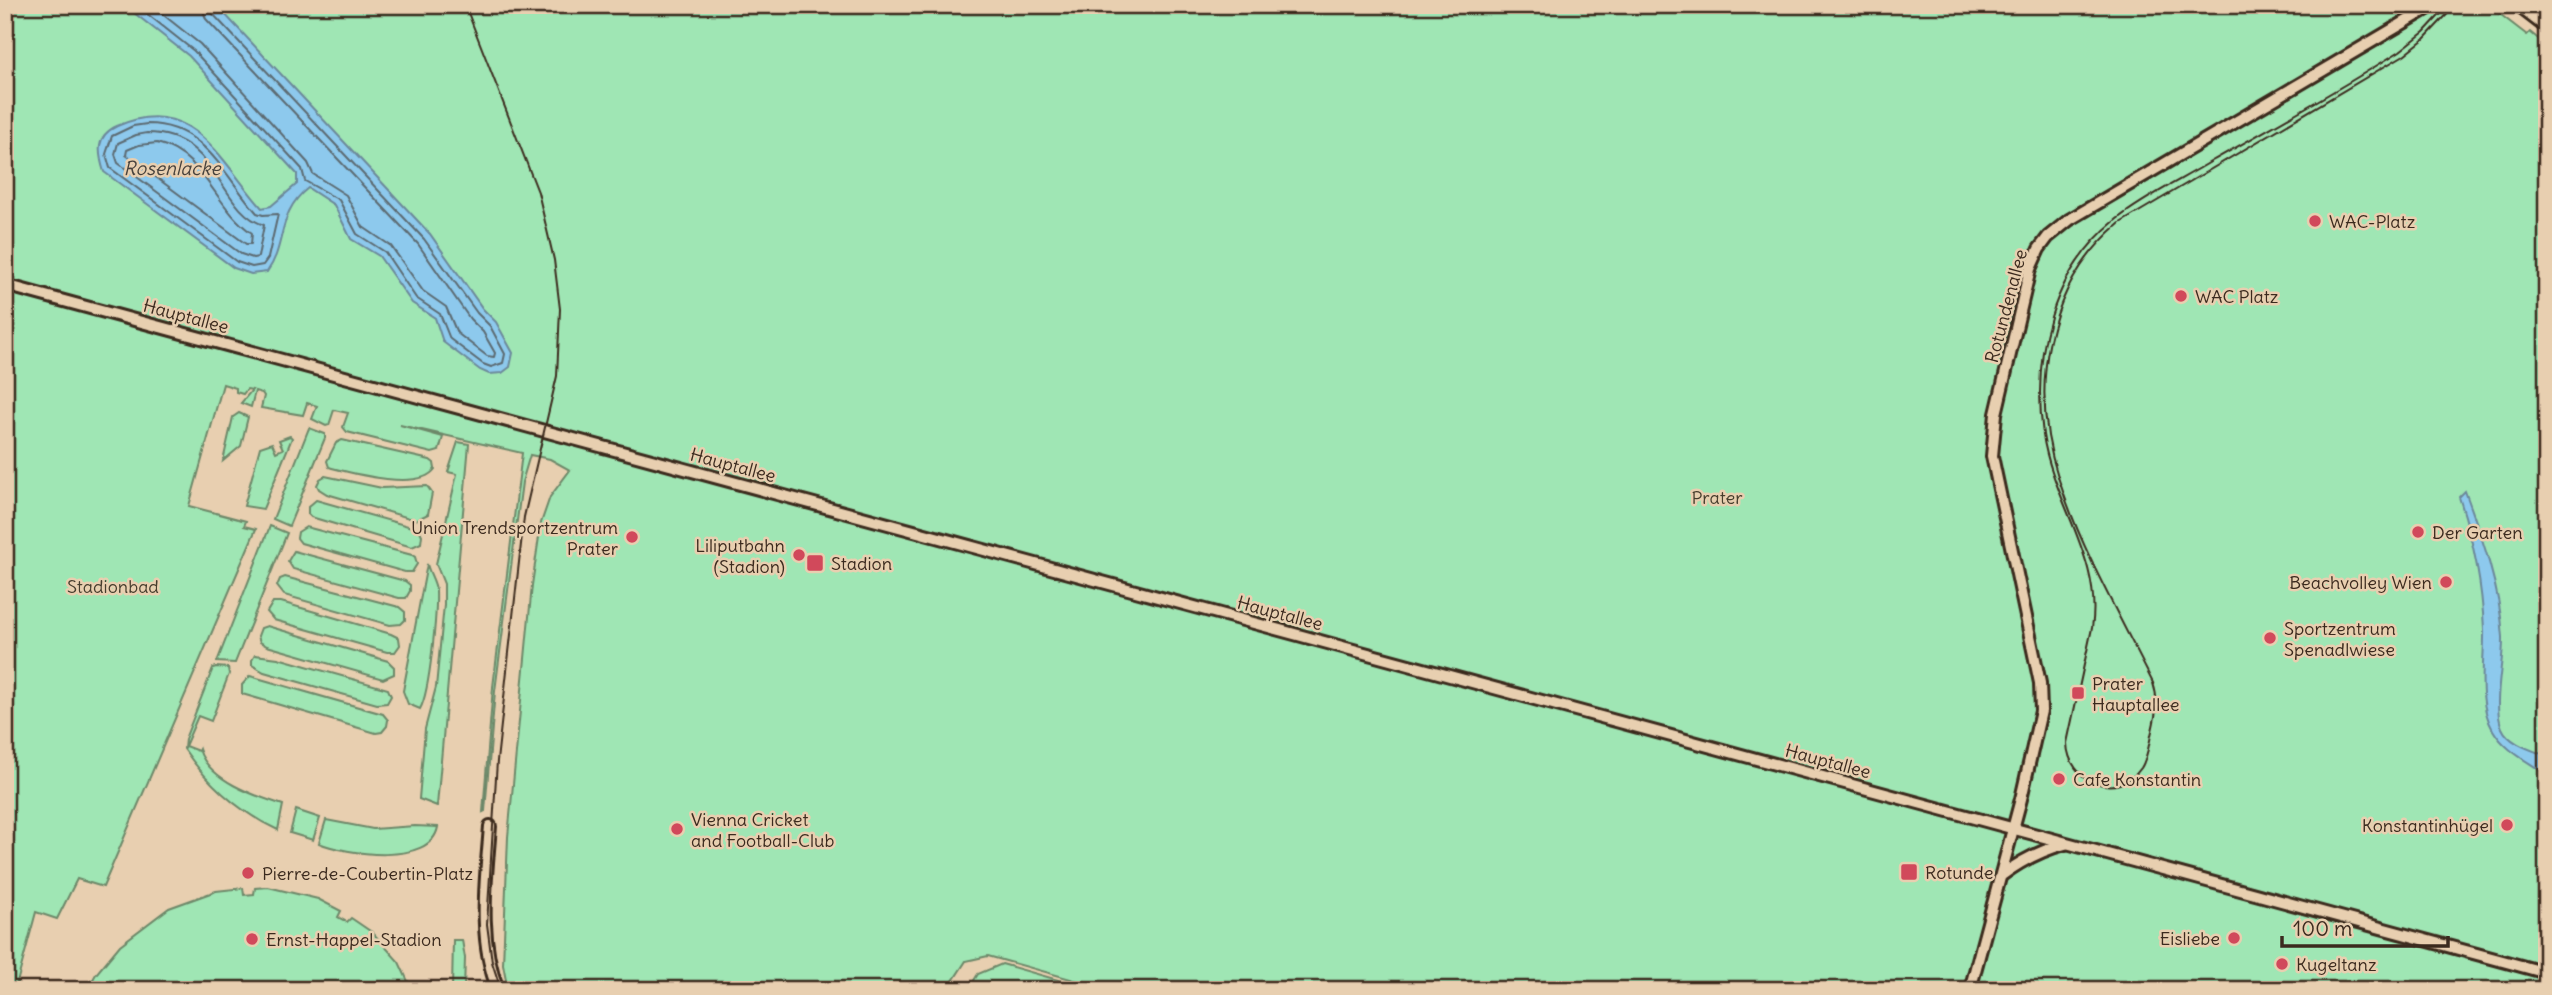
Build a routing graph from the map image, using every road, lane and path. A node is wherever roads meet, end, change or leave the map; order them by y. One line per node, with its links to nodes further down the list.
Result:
1 (2434, 5): 6 (street, Rotundenallee)
2 (2516, 5): 3 (street)
3 (2547, 28)
4 (5, 285): 6 (street, Hauptallee)
5 (489, 826): 10 (street)
6 (2014, 829): 7 (street, Hauptallee); 8 (street, Rotundenallee)
7 (2067, 844): 8 (street); 9 (street, Hauptallee)
8 (2002, 875): 11 (street, Rotundenallee)
9 (2547, 973)
10 (498, 990)
11 (1970, 990)

